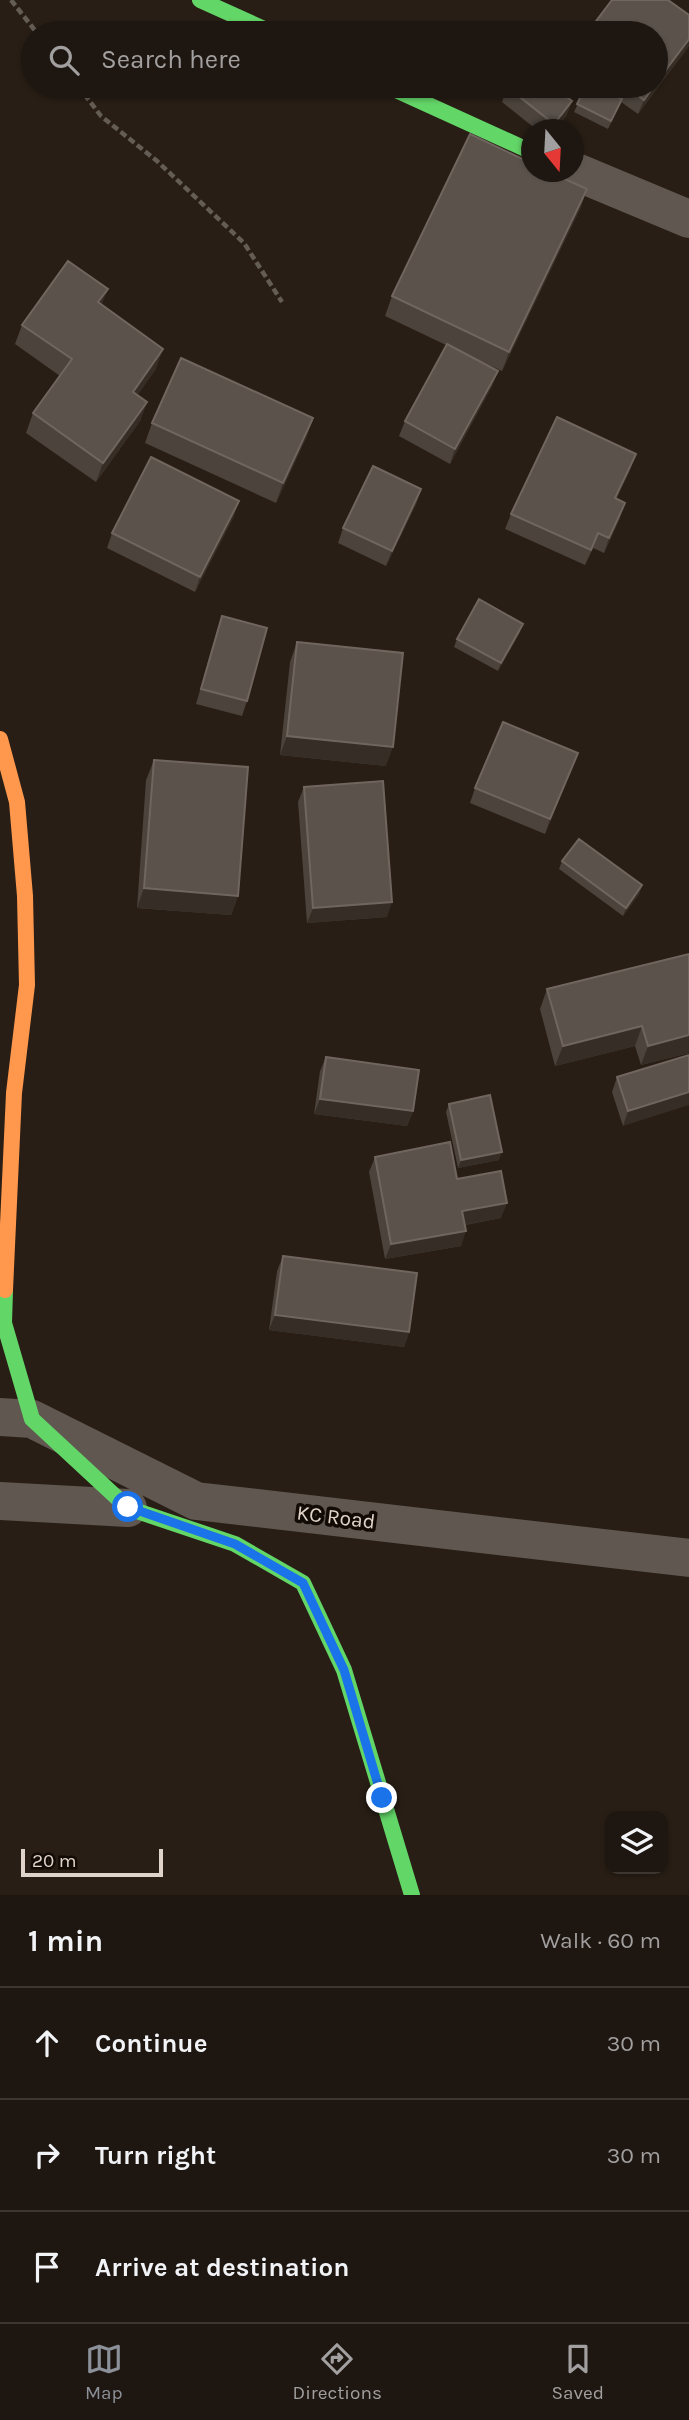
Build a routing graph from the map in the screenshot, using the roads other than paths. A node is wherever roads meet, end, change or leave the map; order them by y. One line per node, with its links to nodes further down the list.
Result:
1 (200, 0): 2 (street)
2 (246, 21)
3 (413, 98): 4 (street)
4 (521, 147)
5 (584, 176): 6 (street)
6 (689, 219)
7 (0, 740): 8 (street)
8 (16, 1418): 10 (street); 11 (street, KC Road)
9 (0, 1501): 10 (street)
10 (128, 1507): 12 (street)
11 (689, 1558)
12 (412, 1895)

